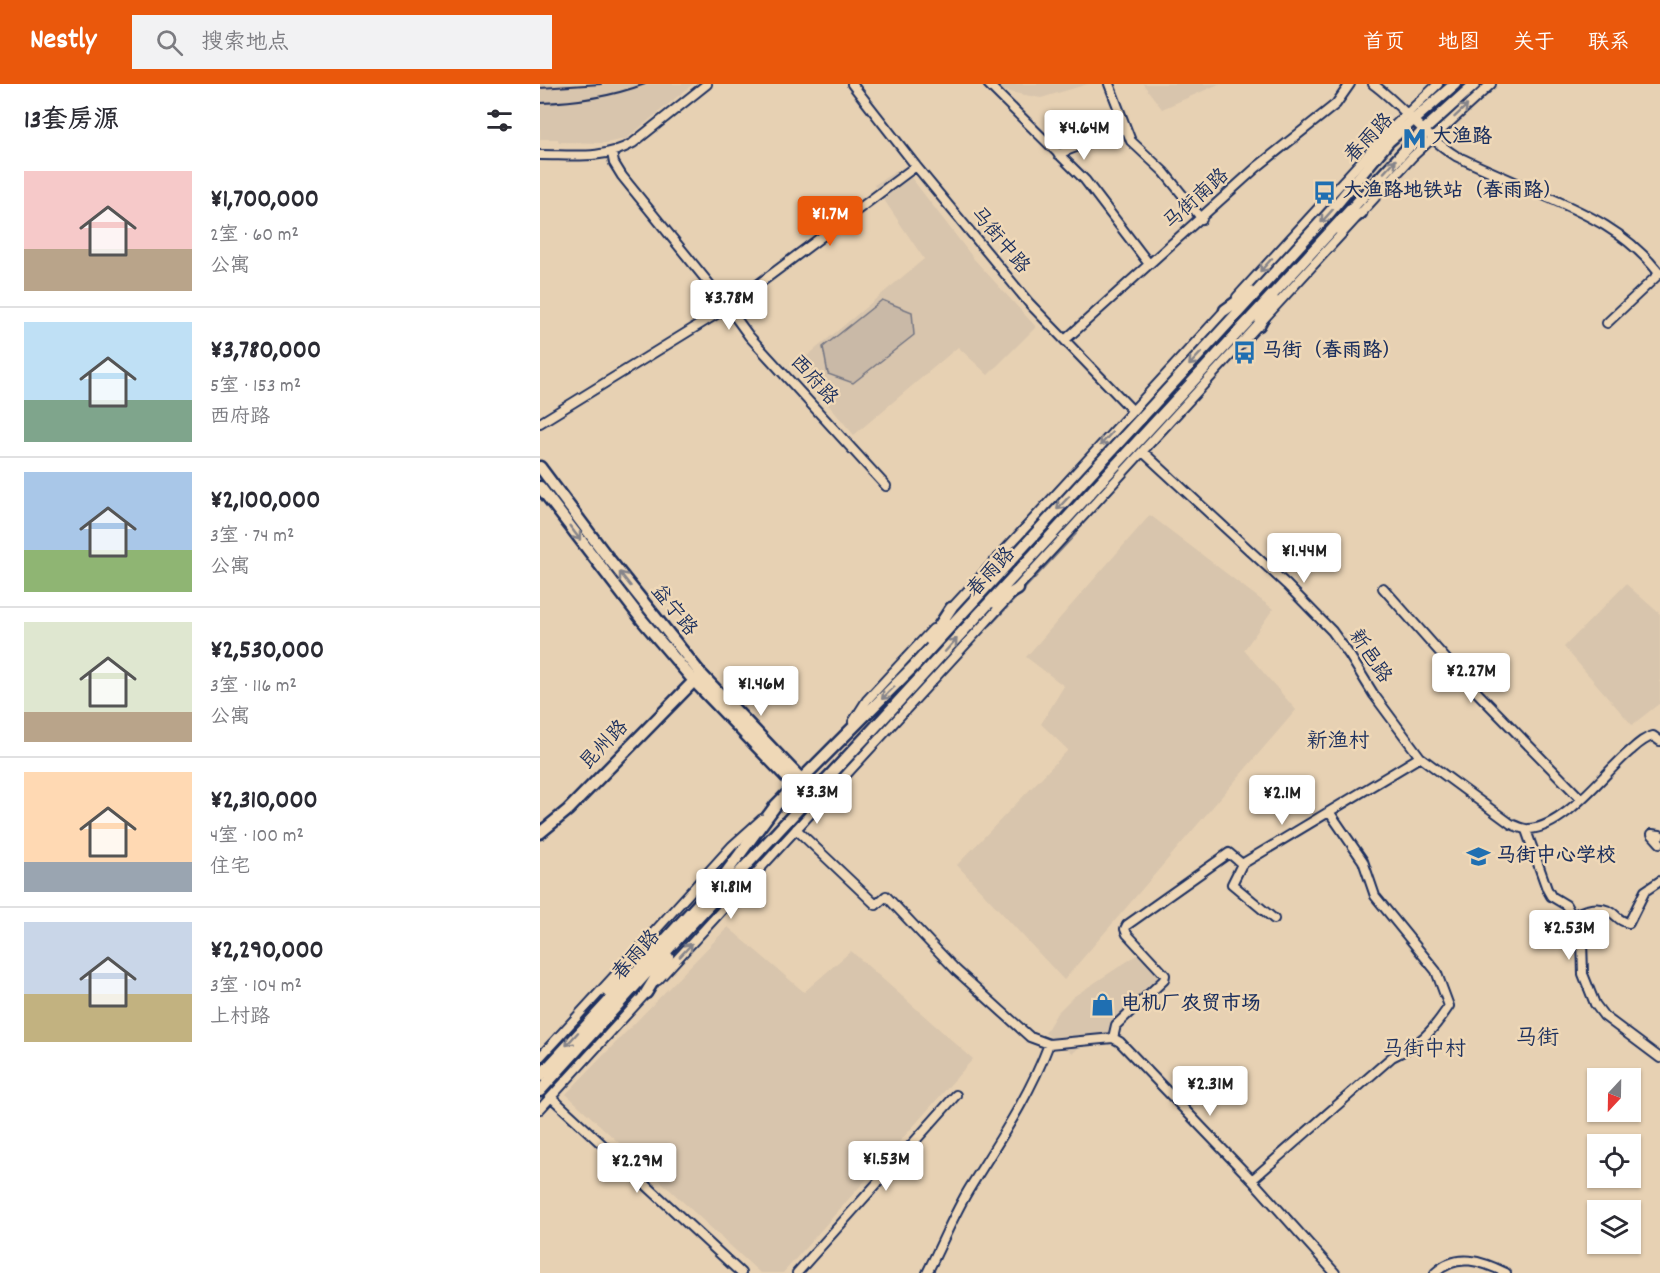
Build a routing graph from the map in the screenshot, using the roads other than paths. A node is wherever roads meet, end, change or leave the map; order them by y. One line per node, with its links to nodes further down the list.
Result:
1 (707, 84): 15 (street)
2 (852, 84): 18 (street, 马街中路)
3 (988, 84): 16 (street)
4 (1109, 84): 12 (street)
5 (1350, 84): 21 (street, 马街南路)
6 (1373, 84): 11 (street)
7 (1438, 84): 11 (street)
8 (1455, 84): 11 (main road, 春雨路)
9 (1474, 84): 14 (main road, 春雨路)
10 (1491, 84): 14 (street, one-way to 10)
11 (1409, 117): 13 (street); 14 (street); 19 (main road, 春雨路)
12 (1126, 128): 16 (street); 21 (street)
13 (1388, 132): 19 (main road); 28 (street, one-way to 28)
14 (1427, 134): 20 (street); 22 (main road, 春雨路, one-way to 14); 24 (street)
15 (612, 153): 17 (street); 27 (street, 西府路)
16 (1058, 154): 23 (street)
17 (540, 155)
18 (916, 166): 27 (street); 31 (street, 马街中路)
19 (1357, 178): 25 (main road, 春雨路, one-way to 25)
20 (1361, 213): 22 (main road); 30 (street)
21 (1202, 219): 23 (street, 马街南路)
22 (1318, 243): 26 (main road, 春雨路)
23 (1149, 264): 31 (street, 马街南路)
24 (1659, 273): 29 (street)
25 (1268, 280): 28 (main road); 42 (main road, 春雨路, one-way to 42)
26 (1280, 286): 30 (main road); 41 (main road, 春雨路)
27 (728, 307): 33 (street); 36 (street, 西府路)
28 (1225, 310): 32 (street)
29 (1607, 323)
30 (1259, 325): 34 (street)
31 (1065, 340): 32 (street, 马街中路)
32 (1132, 410): 40 (street, one-way to 40)
33 (540, 423)
34 (1143, 452): 39 (street); 46 (street, 新邑路)
35 (540, 467): 47 (main road, 益宁路, one-way to 35)
36 (886, 486)
37 (540, 487): 43 (main road, 益宁路, one-way to 43)
38 (1383, 588): 48 (street)
39 (1018, 589): 41 (main road); 49 (street)
40 (951, 608): 42 (main road); 44 (street)
41 (982, 611): 49 (main road, 春雨路, one-way to 41)
42 (914, 666): 44 (main road, 春雨路, one-way to 44)
43 (694, 681): 47 (main road, 益宁路); 54 (main road, 昆州路)
44 (846, 734): 47 (main road, 春雨路)
45 (1660, 741): 48 (street)
46 (1420, 756): 51 (street); 53 (street, 新邑路)
47 (798, 783): 49 (main road, 益宁路); 50 (main road, 春雨路)
48 (1581, 799): 53 (street)
49 (816, 800): 52 (street); 61 (main road, 春雨路)
50 (776, 805): 62 (street); 64 (main road, 春雨路)
51 (1330, 813): 57 (street); 74 (street)
52 (795, 829): 63 (street, one-way to 52); 66 (street)
53 (1526, 830): 59 (street)
54 (540, 833)
55 (1660, 835): 56 (street)
56 (1660, 843)
57 (1242, 864): 60 (street); 65 (street)
58 (1660, 881): 59 (street)
59 (1572, 916): 68 (street)
60 (1274, 919)
61 (682, 934): 63 (main road); 70 (main road, 春雨路)
62 (629, 960): 64 (main road); 67 (street)
63 (646, 993): 72 (street)
64 (596, 1014): 69 (main road, 春雨路, one-way to 69)
65 (1113, 1038): 66 (street); 74 (street)
66 (1049, 1044): 77 (street)
67 (540, 1057)
68 (1660, 1058)
69 (540, 1076)
70 (540, 1091)
71 (956, 1095): 76 (street)
72 (551, 1097): 73 (street); 75 (street)
73 (540, 1109)
74 (1252, 1179): 78 (street)
75 (741, 1273)
76 (797, 1273)
77 (927, 1273)
78 (1335, 1273)
79 (1436, 1273): 80 (street)
80 (1506, 1273)

